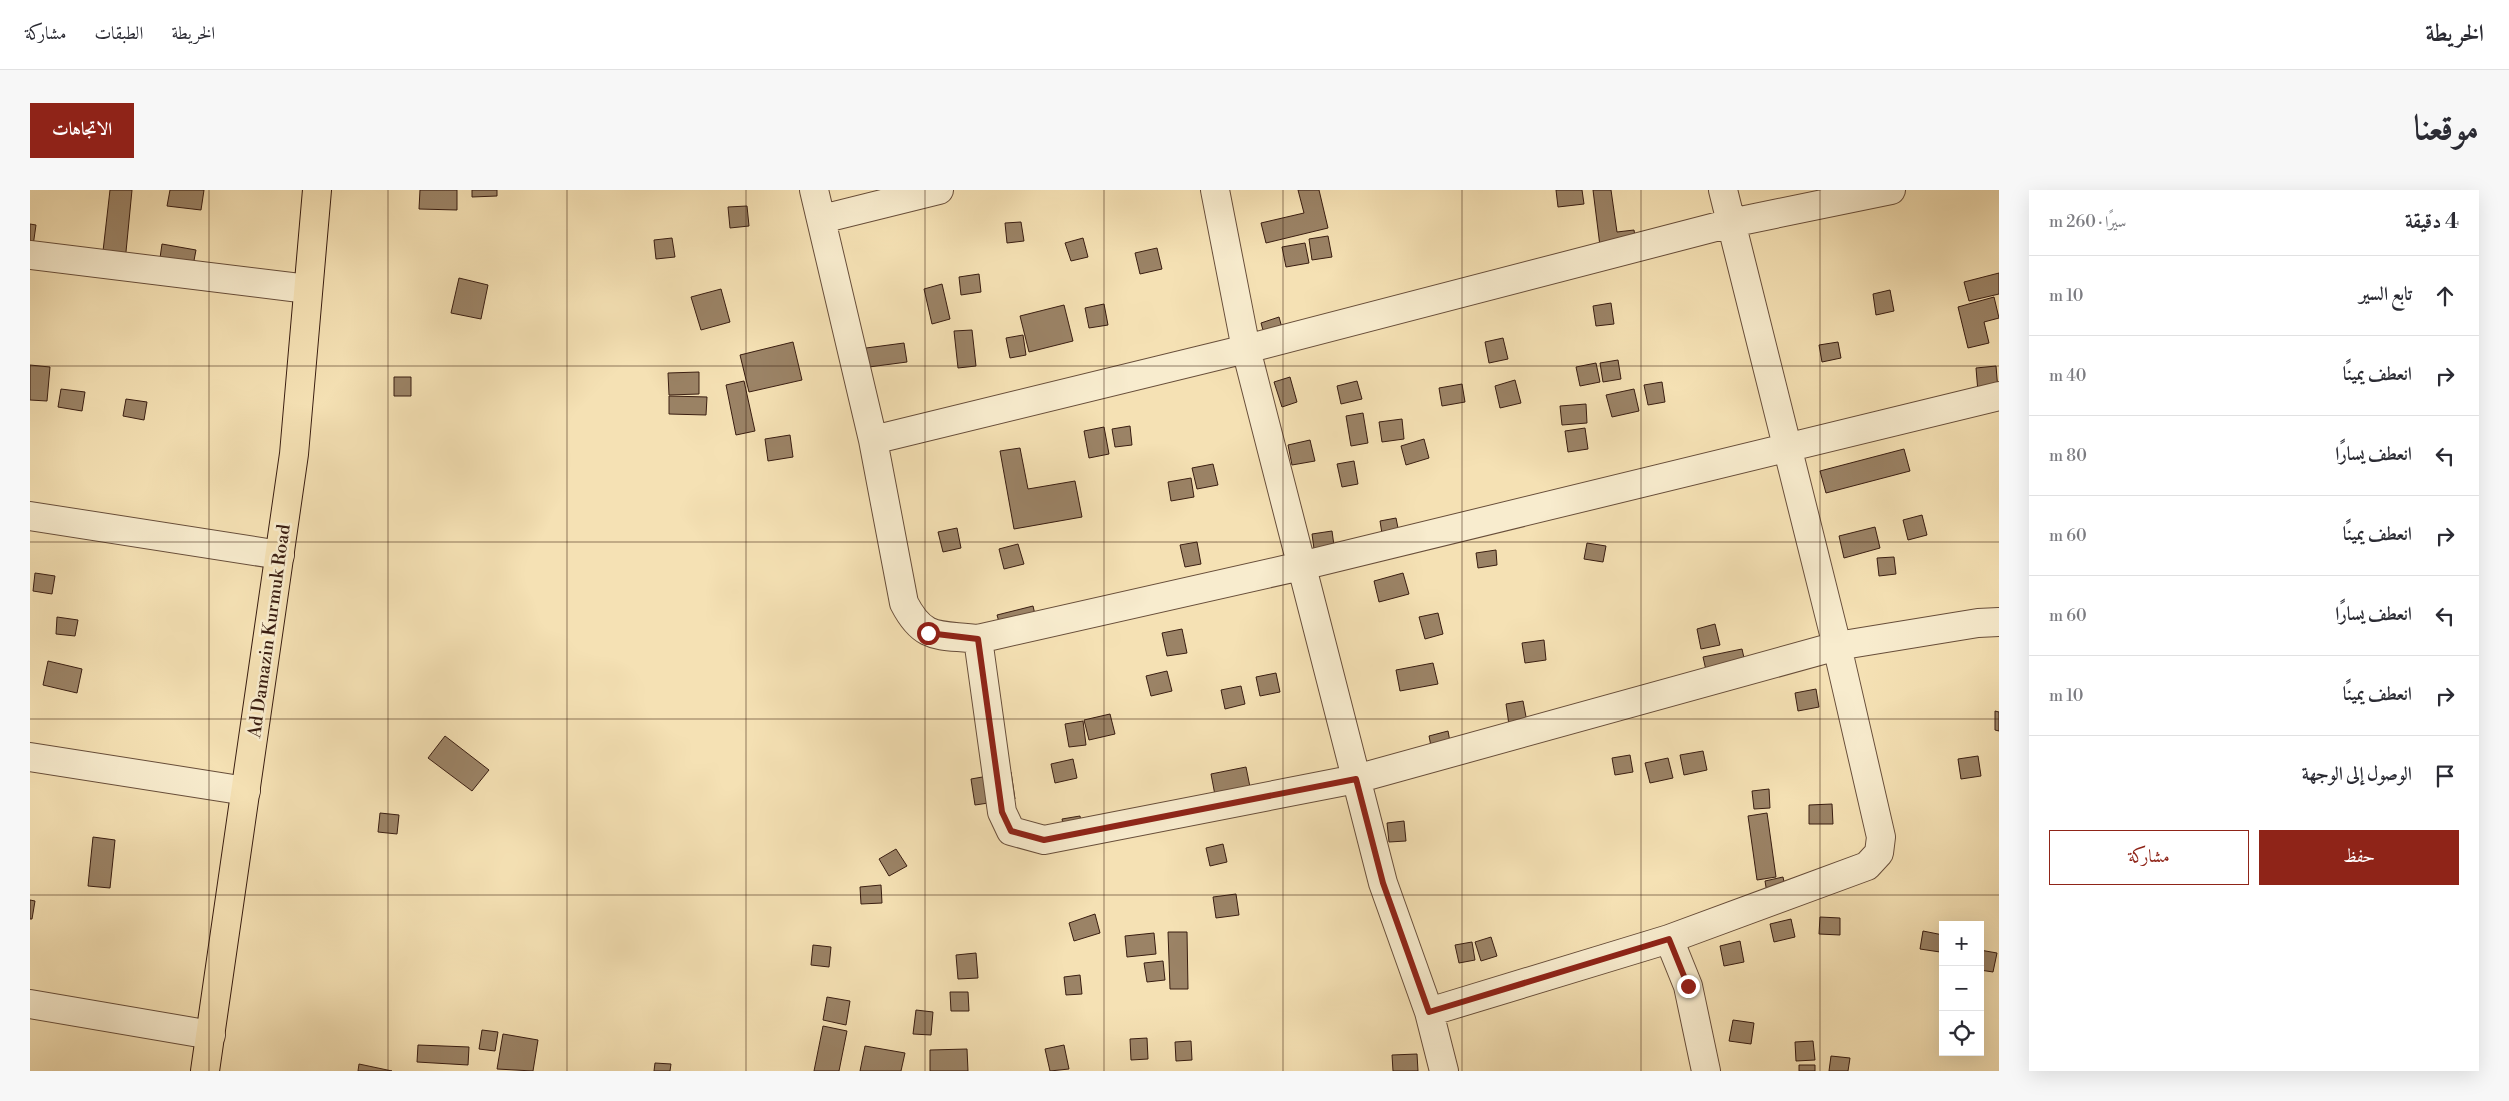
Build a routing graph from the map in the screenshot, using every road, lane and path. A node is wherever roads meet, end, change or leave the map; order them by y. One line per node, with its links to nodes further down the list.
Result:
1 (317, 190): 10 (highway, Ad Damazin Kurmuk Road)
2 (814, 190): 7 (street)
3 (940, 190): 7 (street)
4 (1215, 190): 11 (street)
5 (1723, 190): 8 (street)
6 (1891, 190): 8 (street)
7 (822, 219): 13 (street)
8 (1731, 224): 11 (street); 14 (street)
9 (30, 255): 10 (street)
10 (308, 289): 16 (highway, Ad Damazin Kurmuk Road)
11 (1246, 349): 13 (street); 17 (street)
12 (1999, 396): 14 (street)
13 (873, 440): 19 (street)
14 (1787, 446): 17 (street); 20 (street)
15 (30, 516): 16 (street)
16 (280, 555): 23 (highway, Ad Damazin Kurmuk Road)
17 (1301, 566): 19 (street); 22 (street)
18 (1999, 622): 20 (street)
19 (978, 639): 22 (street)
20 (1837, 646): 22 (street); 24 (street)
21 (30, 757): 23 (street)
22 (1356, 779): 26 (street)
23 (246, 791): 27 (highway, Ad Damazin Kurmuk Road)
24 (1669, 939): 26 (street); 30 (street)
25 (30, 1004): 27 (street)
26 (1429, 1012): 29 (street)
27 (210, 1035): 28 (highway, Ad Damazin Kurmuk Road)
28 (205, 1071)
29 (1444, 1071)
30 (1706, 1071)

